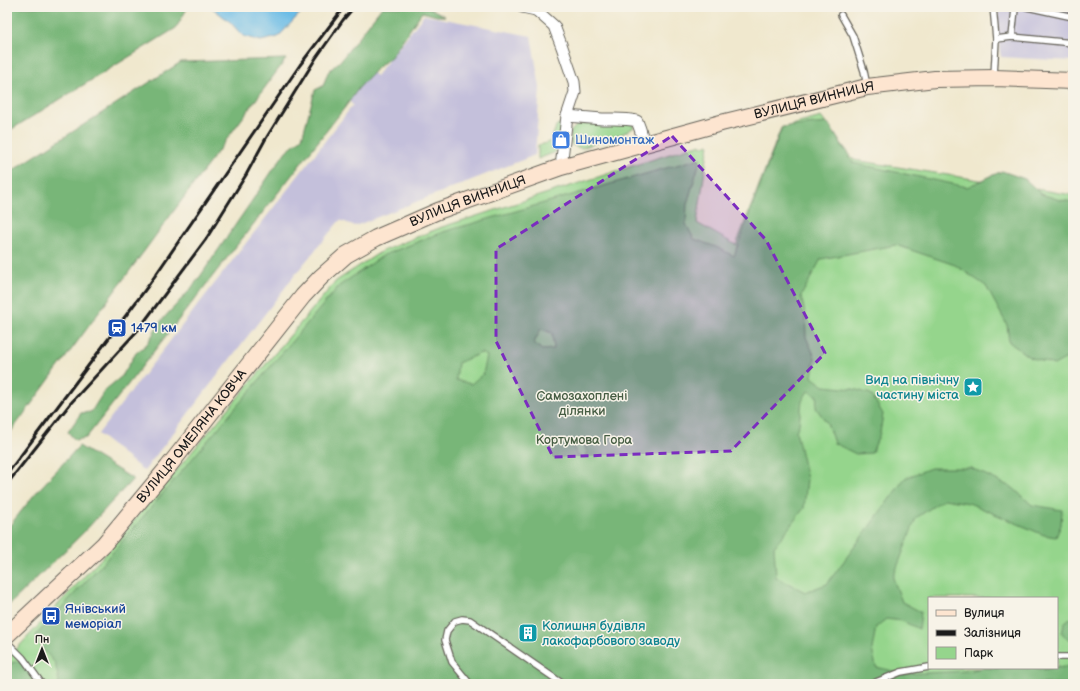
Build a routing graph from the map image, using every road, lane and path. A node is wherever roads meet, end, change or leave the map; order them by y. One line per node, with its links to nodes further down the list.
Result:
1 (522, 7): 5 (street)
2 (993, 7): 9 (lane)
3 (1017, 7): 8 (lane)
4 (1027, 7): 7 (lane)
5 (536, 9): 14 (street)
6 (841, 15): 13 (lane)
7 (1073, 17)
8 (1012, 37): 9 (lane); 10 (lane)
9 (996, 39): 11 (lane)
10 (1073, 43)
11 (994, 78): 12 (main road, ВУЛИЦЯ ВИННИЦЯ); 13 (main road, ВУЛИЦЯ ВИННИЦЯ)
12 (1073, 81)
13 (867, 87): 15 (main road, ВУЛИЦЯ ВИННИЦЯ)
14 (565, 116): 15 (street); 16 (street)
15 (644, 144): 16 (main road, ВУЛИЦЯ ВИННИЦЯ)
16 (561, 167): 17 (main road, ВУЛИЦЯ ВИННИЦЯ)
17 (376, 238): 18 (main road, ВУЛИЦЯ ОМЕЛЯНА КОВЧА)
18 (7, 635)
19 (7, 642): 23 (lane)
20 (1058, 657): 21 (lane)
21 (1073, 657)
22 (928, 667): 26 (lane)
23 (42, 684)
24 (470, 684): 25 (lane)
25 (563, 684)
26 (873, 684)

